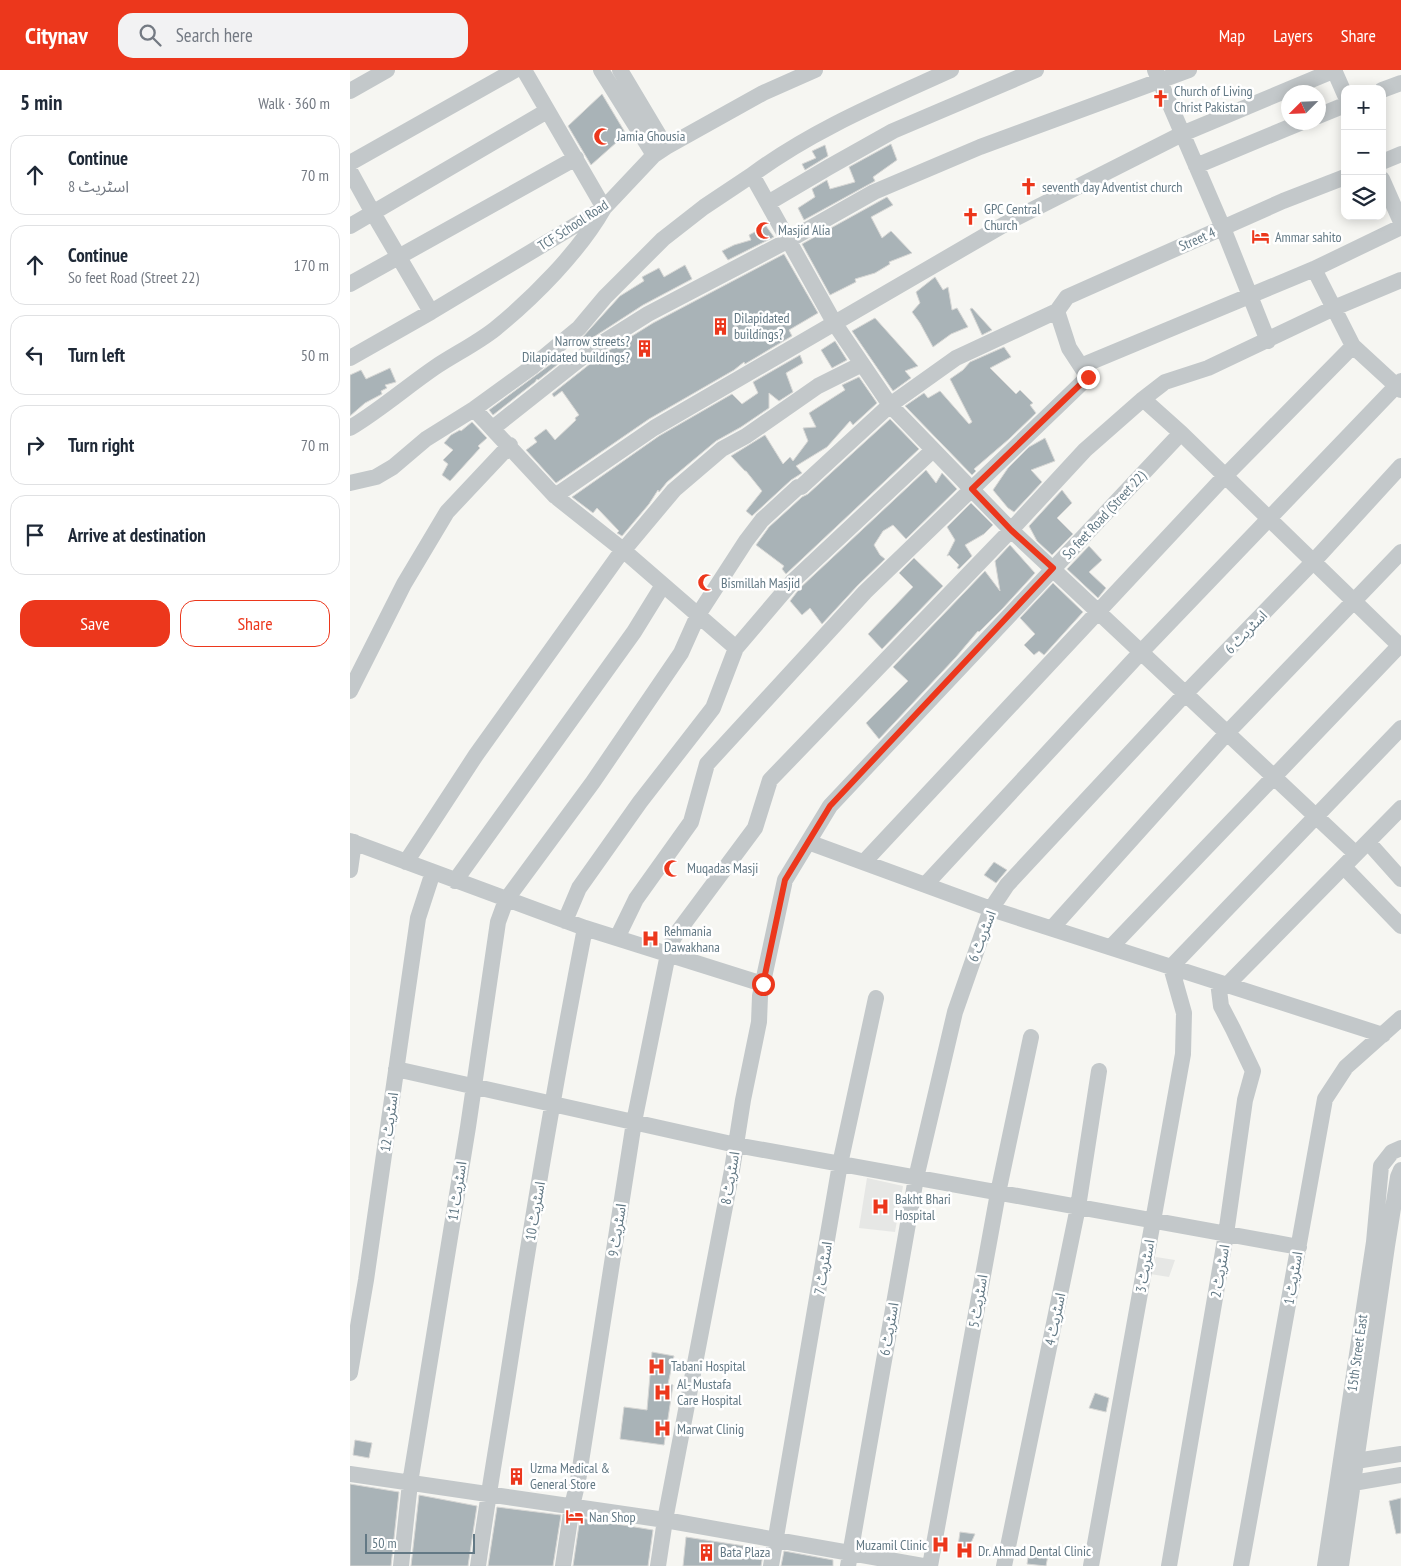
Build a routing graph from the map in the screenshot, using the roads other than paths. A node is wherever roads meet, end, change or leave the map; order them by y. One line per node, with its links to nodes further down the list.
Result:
1 (387, 70): 12 (street)
2 (515, 70): 25 (street)
3 (524, 70): 17 (street)
4 (601, 70): 21 (street)
5 (620, 70): 21 (street)
6 (815, 70): 21 (street, TCF School Road)
7 (951, 70): 28 (street)
8 (1036, 70): 31 (street)
9 (1189, 70): 11 (street)
10 (1334, 70): 14 (street); 20 (street)
11 (1157, 76): 20 (street); 38 (street)
12 (355, 82)
13 (1401, 83): 15 (street)
14 (1341, 86)
15 (1386, 89)
16 (1341, 107): 18 (street)
17 (547, 112): 23 (street); 33 (street)
18 (1326, 113)
19 (1283, 130): 26 (street)
20 (1182, 134): 26 (street); 47 (street)
21 (660, 151): 32 (street, TCF School Road)
22 (1401, 154): 24 (street)
23 (576, 158): 32 (street); 39 (street)
24 (1386, 160)
25 (350, 163)
26 (1196, 166): 37 (street)
27 (350, 170): 33 (street)
28 (752, 174): 31 (street); 56 (street)
29 (1341, 179): 37 (street, Street 4)
30 (1386, 187): 34 (street)
31 (768, 204): 38 (street)
32 (604, 208): 45 (street, TCF School Road); 57 (street)
33 (373, 213): 35 (street); 39 (street)
34 (1401, 222)
35 (350, 226)
36 (1401, 227): 40 (street)
37 (1223, 228): 43 (street); 46 (street, Street 4)
38 (789, 240): 47 (street); 58 (street)
39 (398, 256): 42 (street); 45 (street)
40 (1314, 269): 43 (street); 44 (street)
41 (1401, 280): 44 (street, اسٹریٹ 9)
42 (350, 284)
43 (1250, 296): 48 (street); 52 (street)
44 (1334, 308): 48 (street, اسٹریٹ 9); 49 (street)
45 (431, 312): 50 (street, TCF School Road)
46 (1057, 312): 52 (street); 55 (street, اسٹریٹ 11)
47 (835, 324): 51 (street); 66 (street)
48 (1268, 340): 54 (street, اسٹریٹ 9)
49 (1353, 346): 53 (street); 63 (street)
50 (350, 358)
51 (862, 364): 55 (street); 69 (street)
52 (1081, 366): 65 (street)
53 (1400, 386): 67 (street)
54 (1142, 399): 59 (street); 68 (street, اسٹریٹ 9)
55 (890, 405): 61 (street); 76 (street, اسٹریٹ 11)
56 (474, 409): 58 (street); 64 (street)
57 (350, 428)
58 (493, 428): 60 (street)
59 (1181, 433): 63 (street); 72 (street, So feet Road (Street 22))
60 (510, 445): 66 (street); 80 (street)
61 (933, 450): 65 (street); 78 (street)
62 (1401, 466): 71 (street, اسٹریٹ 6)
63 (1224, 476): 67 (street); 75 (street)
64 (350, 483)
65 (972, 489): 68 (street); 105 (street)
66 (555, 496): 69 (street)
67 (1269, 519): 71 (street); 79 (street)
68 (1011, 530): 72 (street); 107 (street, اسٹریٹ 9)
69 (623, 550): 73 (street); 91 (street)
70 (1401, 552): 74 (street)
71 (1313, 562): 74 (street); 81 (street, اسٹریٹ 6)
72 (1053, 568): 75 (street); 88 (street, So feet Road (Street 22))
73 (664, 585): 76 (street); 97 (street)
74 (1353, 600): 77 (street); 83 (street)
75 (1098, 611): 79 (street); 92 (street)
76 (698, 615): 78 (street); 99 (street, اسٹریٹ 11)
77 (1400, 645): 84 (street)
78 (736, 648): 101 (street)
79 (1141, 652): 81 (street); 98 (street)
80 (350, 691)
81 (1186, 694): 83 (street); 100 (street, اسٹریٹ 6)
82 (1401, 728): 86 (street)
83 (1227, 733): 84 (street); 104 (street)
84 (1274, 777): 86 (street); 106 (street)
85 (1401, 810): 89 (street)
86 (1316, 817): 90 (street); 108 (street)
87 (352, 841): 91 (street); 94 (street)
88 (808, 842): 92 (street); 110 (street, اسٹریٹ 8)
89 (1368, 842): 90 (street); 96 (street)
90 (1356, 854): 93 (street)
91 (406, 862): 95 (street)
92 (864, 862): 98 (street)
93 (1344, 867): 102 (street); 109 (street)
94 (350, 870)
95 (433, 872): 97 (street); 115 (street, اسٹریٹ 12)
96 (1401, 879)
97 (455, 881): 99 (street)
98 (925, 885): 100 (street)
99 (506, 900): 101 (street); 117 (street, اسٹریٹ 11)
100 (991, 909): 104 (street); 124 (street, اسٹریٹ 6)
101 (565, 921): 103 (street)
102 (1401, 926)
103 (585, 928): 105 (street); 118 (street, اسٹریٹ 10)
104 (1052, 928): 106 (street)
105 (617, 938): 107 (street)
106 (1111, 947): 108 (street)
107 (668, 954): 110 (street); 119 (street, اسٹریٹ 9)
108 (1171, 966): 109 (street); 127 (street, اسٹریٹ 3)
109 (1223, 983): 113 (street); 128 (street, اسٹریٹ 2)
110 (763, 984): 120 (street, اسٹریٹ 8)
111 (876, 998): 122 (street, اسٹریٹ 7)
112 (1401, 1018): 113 (street, اسٹریٹ 1)
113 (1382, 1035): 130 (street, اسٹریٹ 1)
114 (1030, 1037): 125 (street, اسٹریٹ 5)
115 (396, 1070): 117 (street); 131 (street, اسٹریٹ 12)
116 (1099, 1071): 126 (street, اسٹریٹ 4)
117 (473, 1087): 118 (street); 136 (street, اسٹریٹ 11)
118 (553, 1104): 119 (street); 138 (street, اسٹریٹ 10)
119 (634, 1122): 120 (street); 139 (street, اسٹریٹ 9)
120 (736, 1145): 122 (street); 140 (street, اسٹریٹ 8)
121 (1401, 1148): 154 (street, 15th Street East)
122 (840, 1164): 124 (street); 141 (street, اسٹریٹ 7)
123 (1401, 1170): 129 (street, 15th Street East)
124 (916, 1178): 125 (street); 142 (street, اسٹریٹ 6)
125 (998, 1192): 126 (street); 149 (street, اسٹریٹ 5)
126 (1078, 1207): 127 (street); 150 (street, اسٹریٹ 4)
127 (1153, 1221): 128 (street); 151 (street, اسٹریٹ 3)
128 (1226, 1234): 130 (street); 152 (street, اسٹریٹ 2)
129 (1394, 1246): 133 (street, 15th Street East)
130 (1299, 1247): 153 (street, اسٹریٹ 1)
131 (350, 1373)
132 (1401, 1454): 133 (street)
133 (1356, 1461): 137 (street, 15th Street East)
134 (350, 1474): 136 (street)
135 (1401, 1475): 137 (street)
136 (410, 1483): 138 (street); 143 (street, اسٹریٹ 11)
137 (1353, 1483): 155 (street, 15th Street East)
138 (488, 1494): 139 (street); 144 (street, اسٹریٹ 10)
139 (572, 1506): 140 (street); 145 (street, اسٹریٹ 9)
140 (665, 1520): 141 (street); 146 (street, اسٹریٹ 8)
141 (776, 1540): 142 (street); 147 (street, اسٹریٹ 7)
142 (849, 1560): 148 (street)
143 (400, 1566)
144 (478, 1566)
145 (564, 1566)
146 (658, 1566)
147 (771, 1566)
148 (923, 1566)
149 (930, 1566)
150 (1004, 1566)
151 (1091, 1566)
152 (1169, 1566)
153 (1241, 1566)
154 (1325, 1566)
155 (1341, 1566)

